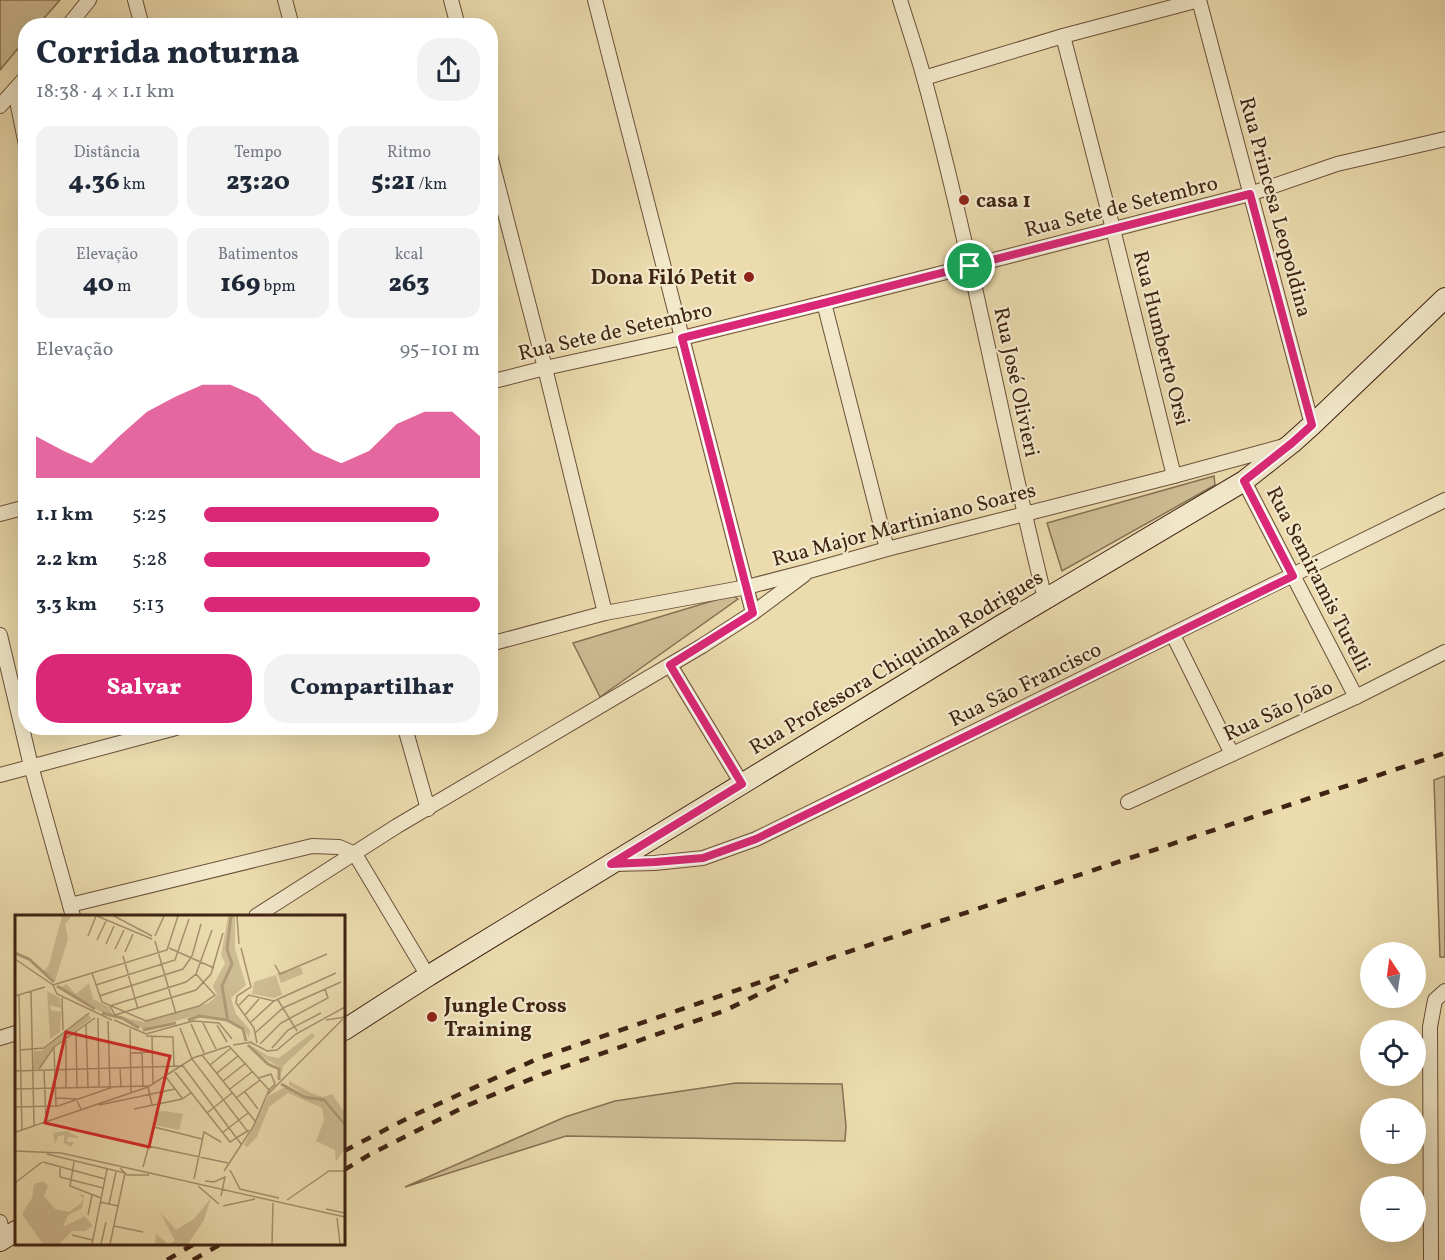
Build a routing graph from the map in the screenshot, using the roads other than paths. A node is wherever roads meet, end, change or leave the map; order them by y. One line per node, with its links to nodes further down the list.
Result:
1 (89, 0): 8 (street)
2 (135, 0): 9 (street)
3 (285, 0): 10 (street)
4 (451, 0): 11 (street)
5 (595, 0): 25 (street)
6 (900, 0): 13 (street, Rua José Olivieri)
7 (1199, 0): 12 (street); 20 (street, Rua Princesa Leopoldina)
8 (74, 18)
9 (140, 18)
10 (290, 18)
11 (456, 18)
12 (1063, 36): 13 (street); 21 (street, Rua Humberto Orsi)
13 (924, 78): 22 (street, Rua José Olivieri)
14 (18, 87): 15 (street)
15 (15, 91): 16 (street); 17 (street)
16 (0, 106)
17 (18, 106)
18 (1445, 139): 20 (street, Rua Sete de Setembro)
19 (498, 186): 26 (street)
20 (1250, 194): 21 (street, Rua Sete de Setembro); 28 (street, Rua Princesa Leopoldina)
21 (1113, 229): 22 (street, Rua Sete de Setembro); 30 (street, Rua Humberto Orsi)
22 (970, 266): 24 (street, Rua Sete de Setembro); 34 (street, Rua José Olivieri)
23 (1445, 298): 28 (main road, Rua Professora Chiquinha Rodrigues)
24 (824, 303): 25 (street, Rua Sete de Setembro); 36 (street)
25 (682, 338): 26 (street, Rua Sete de Setembro); 39 (street)
26 (545, 368): 27 (street, Rua Sete de Setembro); 41 (street)
27 (498, 380)
28 (1312, 425): 29 (main road, Rua Professora Chiquinha Rodrigues)
29 (1292, 443): 30 (street, Rua Major Martiniano Soares); 31 (main road, Rua Professora Chiquinha Rodrigues)
30 (1174, 476): 34 (street, Rua Major Martiniano Soares)
31 (1244, 481): 38 (street, Rua Semiramis Turelli); 40 (main road, Rua Professora Chiquinha Rodrigues)
32 (1445, 500): 38 (street, Rua São Francisco)
33 (18, 509): 35 (street)
34 (1024, 513): 36 (street, Rua Major Martiniano Soares); 40 (street, Rua José Olivieri)
35 (0, 514)
36 (887, 549): 37 (street, Rua Major Martiniano Soares)
37 (809, 572): 39 (street, Rua Major Martiniano Soares); 42 (street)
38 (1293, 576): 44 (street, Rua São Francisco); 48 (street, Rua Semiramis Turelli)
39 (747, 586): 41 (street, Rua Major Martiniano Soares); 42 (street)
40 (1045, 599): 56 (main road, Rua Professora Chiquinha Rodrigues)
41 (605, 613): 45 (street, Rua Major Martiniano Soares)
42 (753, 613): 47 (street)
43 (0, 635): 49 (street)
44 (1173, 635): 53 (street); 60 (street, Rua São Francisco)
45 (498, 642)
46 (1445, 652): 48 (street, Rua São João)
47 (670, 665): 56 (street); 58 (street)
48 (1356, 697): 53 (street, Rua São João)
49 (18, 711)
50 (24, 735): 54 (street)
51 (148, 735): 54 (street)
52 (407, 735): 58 (street)
53 (1232, 754): 57 (street, Rua São João)
54 (31, 766): 55 (street); 61 (street)
55 (0, 775)
56 (742, 784): 60 (main road, Rua Professora Chiquinha Rodrigues)
57 (1128, 802)
58 (428, 809): 59 (street)
59 (355, 854): 61 (street); 62 (street); 63 (street)
60 (611, 864): 63 (main road, Rua Professora Chiquinha Rodrigues)
61 (71, 911)
62 (258, 915)
63 (429, 975): 65 (main road, Rua Professora Chiquinha Rodrigues)
64 (1445, 991): 68 (street)
65 (345, 1029)
66 (15, 1033): 67 (street)
67 (0, 1038)
68 (1436, 1254)

